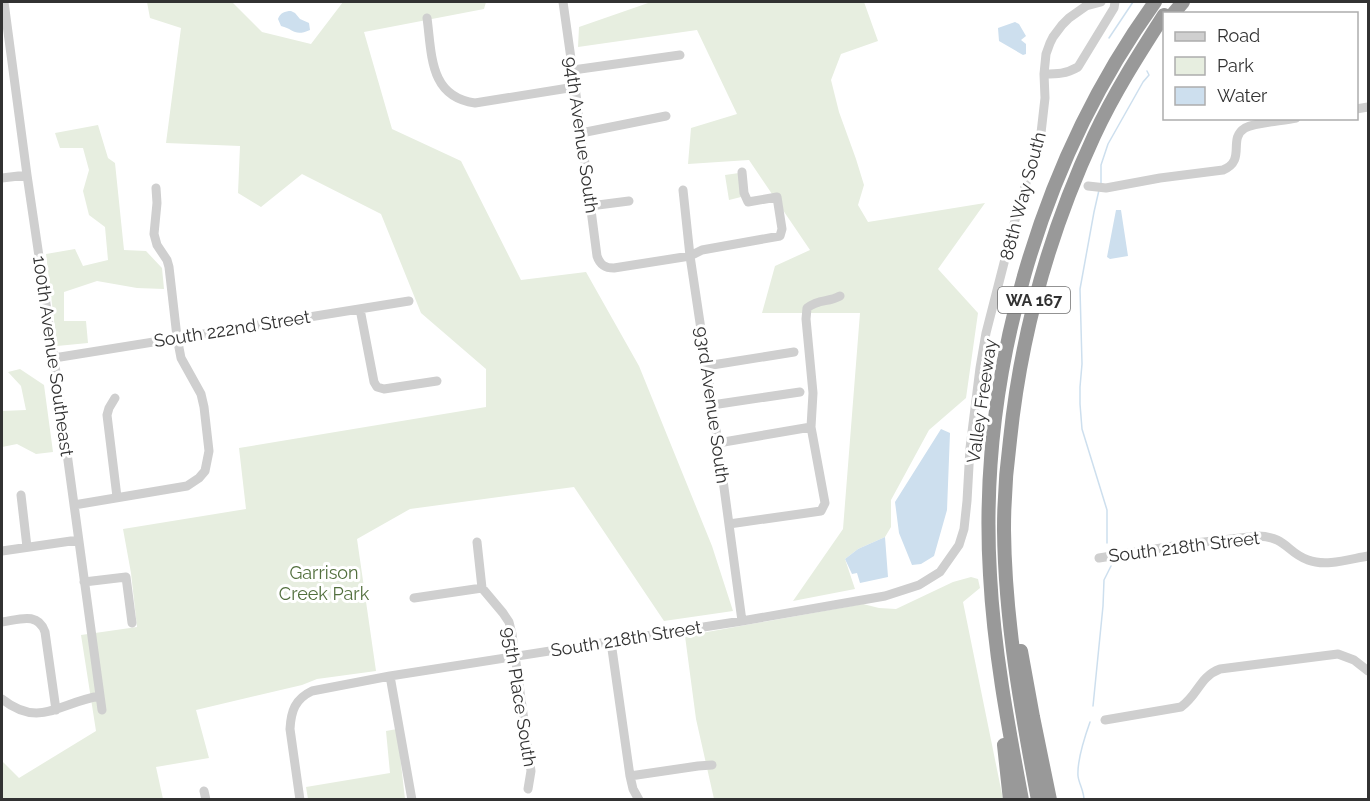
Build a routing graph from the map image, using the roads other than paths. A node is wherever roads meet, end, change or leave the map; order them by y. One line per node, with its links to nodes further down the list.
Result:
1 (4, 2): 12 (street, 100th Avenue Southeast)
2 (562, 2): 13 (street, 94th Avenue South)
3 (1098, 2): 14 (street, 88th Way South)
4 (1115, 2): 14 (street)
5 (1144, 2): 16 (highway)
6 (1155, 2): 16 (highway, Valley Freeway / WA 167)
7 (1163, 17): 10 (highway, Valley Freeway / WA 167)
8 (427, 18): 15 (street)
9 (1163, 25): 10 (highway)
10 (1141, 51): 53 (highway, Valley Freeway / WA 167)
11 (680, 55): 13 (street)
12 (6, 56): 21 (street, 100th Avenue Southeast)
13 (573, 70): 15 (street, 94th Avenue South)
14 (1044, 74): 52 (street, 88th Way South)
15 (575, 87): 19 (street, 94th Avenue South)
16 (1092, 105): 62 (highway, Valley Freeway / WA 167)
17 (666, 116): 19 (street)
18 (1284, 120): 23 (street)
19 (581, 133): 27 (street, 94th Avenue South)
20 (742, 172): 28 (street)
21 (27, 175): 22 (street); 34 (street, 100th Avenue Southeast)
22 (2, 178)
23 (1097, 187)
24 (156, 188): 32 (street)
25 (683, 190): 28 (street, 93rd Avenue South)
26 (629, 201): 27 (street)
27 (591, 206): 28 (street, 94th Avenue South)
28 (690, 256): 35 (street, 93rd Avenue South)
29 (840, 296): 40 (street)
30 (409, 301): 31 (street, South 222nd Street)
31 (360, 309): 32 (street, South 222nd Street); 36 (street)
32 (177, 337): 34 (street, South 222nd Street); 43 (street)
33 (794, 352): 35 (street)
34 (54, 358): 44 (street, 100th Avenue Southeast)
35 (706, 366): 39 (street, 93rd Avenue South)
36 (437, 381)
37 (800, 392): 39 (street)
38 (115, 398): 43 (street)
39 (712, 405): 41 (street, 93rd Avenue South)
40 (811, 427): 41 (street); 45 (street)
41 (718, 443): 45 (street, 93rd Avenue South)
42 (21, 495): 48 (street)
43 (117, 497): 44 (street)
44 (74, 504): 46 (street, 100th Avenue Southeast)
45 (729, 524): 57 (street, 93rd Avenue South)
46 (78, 540): 48 (street); 54 (street, 100th Avenue Southeast)
47 (477, 542): 55 (street)
48 (27, 547): 49 (street)
49 (2, 551)
50 (1368, 556): 51 (street, South 218th Street)
51 (1099, 558)
52 (949, 562): 57 (street, South 218th Street)
53 (1006, 569): 78 (highway, Valley Freeway / WA 167); 79 (highway)
54 (84, 582): 59 (street); 65 (street, 100th Avenue Southeast)
55 (482, 588): 56 (street); 61 (street, 95th Place South)
56 (414, 598)
57 (742, 621): 60 (street, South 218th Street)
58 (2, 622): 67 (street)
59 (132, 623)
60 (611, 642): 61 (street, South 218th Street); 71 (street)
61 (516, 656): 64 (street, South 218th Street); 72 (street, 95th Place South)
62 (999, 671): 76 (highway); 77 (highway, Valley Freeway / WA 167)
63 (1368, 671): 69 (street)
64 (390, 676): 73 (street, South 218th Street); 74 (street)
65 (100, 696): 67 (street); 68 (street, 100th Avenue Southeast)
66 (2, 699): 67 (street)
67 (56, 710)
68 (102, 710)
69 (1104, 720)
70 (712, 765): 71 (street)
71 (630, 776): 75 (street)
72 (528, 789)
73 (300, 800)
74 (412, 800)
75 (639, 800)
76 (1010, 800)
77 (1022, 800)
78 (1038, 800)
79 (1050, 800)

